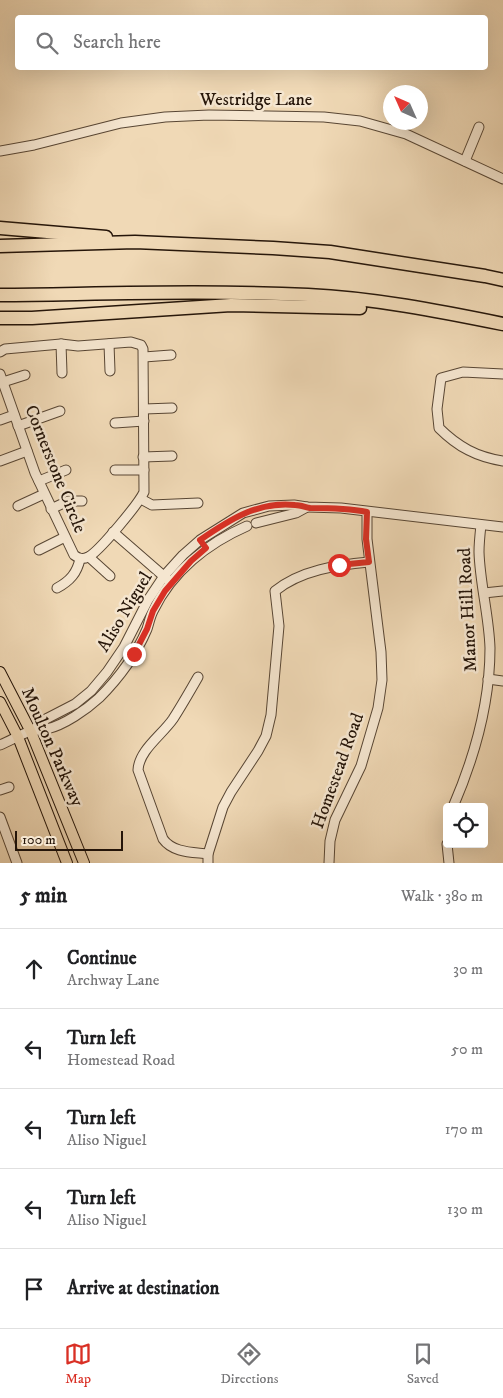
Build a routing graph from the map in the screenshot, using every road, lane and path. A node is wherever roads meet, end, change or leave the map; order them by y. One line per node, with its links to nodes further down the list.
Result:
1 (479, 127): 3 (street)
2 (0, 151): 3 (street, Westridge Lane)
3 (465, 161): 4 (street, Westridge Lane)
4 (503, 179)
5 (0, 228): 6 (highway)
6 (135, 242): 7 (highway); 8 (highway)
7 (0, 246)
8 (503, 280)
9 (0, 295): 10 (highway)
10 (436, 311): 11 (highway); 12 (highway)
11 (0, 318)
12 (503, 324)
13 (61, 344): 14 (street); 15 (street); 19 (street)
14 (109, 344): 17 (street); 18 (street)
15 (0, 352)
16 (171, 355): 17 (street)
17 (144, 357): 24 (street)
18 (110, 371)
19 (62, 373)
20 (503, 374): 35 (street)
21 (25, 375): 22 (street)
22 (1, 378): 26 (street, Cornerstone Circle)
23 (172, 408): 24 (street)
24 (144, 409): 28 (street)
25 (60, 411): 30 (street)
26 (14, 415): 27 (street); 30 (street, Cornerstone Circle)
27 (0, 420)
28 (144, 421): 29 (street); 33 (street)
29 (115, 423)
30 (18, 426): 31 (street, Cornerstone Circle)
31 (27, 451): 34 (street); 39 (street, Cornerstone Circle)
32 (172, 456): 33 (street)
33 (143, 457): 38 (street)
34 (0, 461)
35 (503, 461)
36 (66, 470): 39 (street)
37 (115, 470): 38 (street)
38 (144, 470): 41 (street)
39 (39, 481): 40 (street, Cornerstone Circle)
40 (44, 494): 44 (street); 45 (street, Cornerstone Circle)
41 (141, 499): 43 (street); 50 (street, Cornerstone Circle)
42 (82, 501): 45 (street)
43 (198, 502)
44 (18, 506)
45 (51, 508): 51 (street, Cornerstone Circle)
46 (308, 508): 47 (street, Aliso Niguel); 52 (street, Aliso Niguel); 52 (street, Aliso Niguel)
47 (367, 512): 48 (street, Aliso Niguel); 55 (street, Homestead Road)
48 (481, 526): 49 (street, Aliso Niguel); 60 (street, Manor Hill Road)
49 (503, 527)
50 (113, 532): 54 (street, Cornerstone Circle); 57 (street, Cornerstone Circle)
51 (65, 538): 53 (street); 54 (street, Cornerstone Circle)
52 (203, 544): 57 (street, Aliso Niguel)
53 (39, 550)
54 (85, 558): 56 (street); 58 (street)
55 (369, 562): 72 (street); 76 (street, Homestead Road)
56 (110, 576)
57 (168, 579): 66 (street, Aliso Niguel)
58 (57, 588)
59 (503, 591): 60 (street)
60 (484, 593): 63 (street, Manor Hill Road)
61 (0, 672): 66 (main road, Moulton Parkway)
62 (198, 677): 72 (street)
63 (488, 679): 64 (street); 69 (street, Manor Hill Road)
64 (503, 681)
65 (0, 702): 67 (main road, Moulton Parkway)
66 (31, 732): 67 (street, Aliso Niguel); 75 (main road, Moulton Parkway)
67 (18, 737): 68 (street, Aliso Niguel); 74 (main road, Moulton Parkway)
68 (0, 746)
69 (455, 803)
70 (0, 817): 73 (street)
71 (447, 848): 77 (street)
72 (208, 858)
73 (17, 863)
74 (67, 863)
75 (84, 863)
76 (328, 863)
77 (449, 863)

